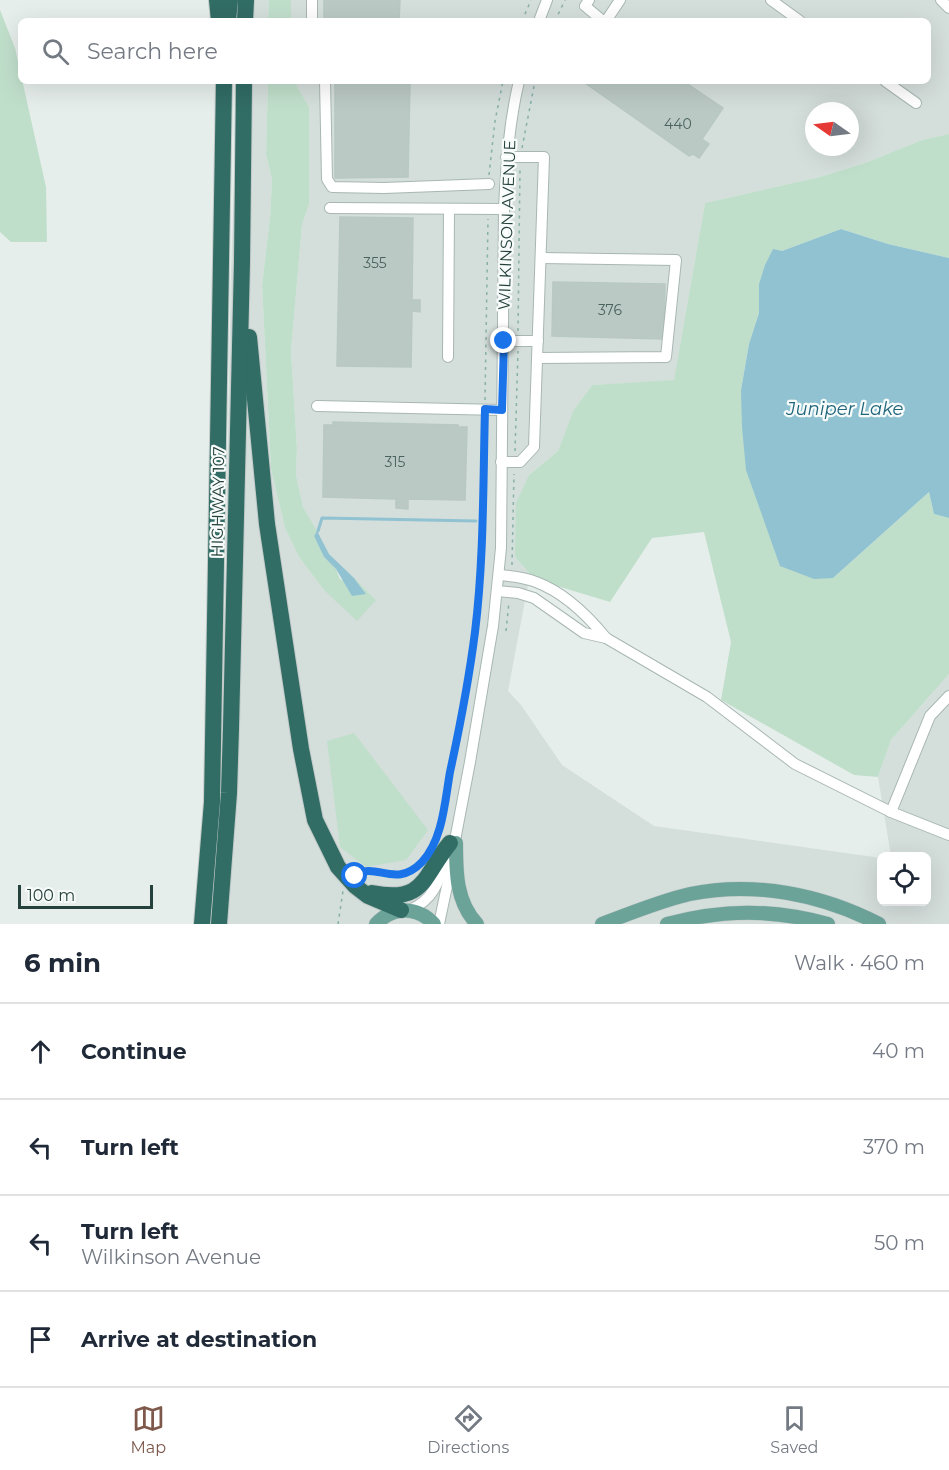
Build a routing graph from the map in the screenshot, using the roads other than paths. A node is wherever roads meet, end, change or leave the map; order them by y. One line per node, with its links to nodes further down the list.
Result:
1 (217, 0): 11 (highway)
2 (230, 0): 12 (highway)
3 (246, 0): 13 (highway)
4 (312, 0): 14 (street)
5 (548, 0): 15 (street)
6 (589, 0): 16 (street)
7 (621, 0): 17 (street)
8 (771, 0): 18 (street)
9 (941, 0): 10 (street)
10 (949, 8)
11 (219, 18)
12 (228, 18)
13 (245, 18)
14 (312, 18)
15 (540, 18)
16 (601, 18)
17 (607, 18)
18 (796, 18)
19 (224, 84): 48 (highway, HIGHWAY 107)
20 (244, 84): 31 (highway, HIGHWAY 107)
21 (326, 84): 26 (street)
22 (518, 84): 25 (street, WILKINSON AVENUE)
23 (889, 84): 24 (street)
24 (916, 103)
25 (507, 157): 28 (street, WILKINSON AVENUE); 30 (street)
26 (489, 184)
27 (330, 208): 29 (street)
28 (504, 209): 29 (street); 32 (street, WILKINSON AVENUE)
29 (449, 210): 34 (street)
30 (541, 258): 33 (street); 35 (street)
31 (242, 262): 46 (highway); 49 (highway, HIGHWAY 107)
32 (504, 341): 33 (street); 37 (street, WILKINSON AVENUE)
33 (537, 341): 35 (street)
34 (447, 357)
35 (537, 358): 38 (street)
36 (317, 406): 37 (street)
37 (502, 410): 38 (street, WILKINSON AVENUE)
38 (501, 462): 39 (street, WILKINSON AVENUE)
39 (499, 575): 40 (street, WILKINSON AVENUE); 41 (street)
40 (497, 591): 41 (street); 45 (street, WILKINSON AVENUE)
41 (606, 638): 43 (street)
42 (949, 696): 43 (street)
43 (891, 812): 44 (street)
44 (949, 835)
45 (449, 841): 46 (highway); 47 (street, WILKINSON AVENUE); 52 (street, WILKINSON AVENUE); 53 (main road)
46 (352, 883): 47 (highway)
47 (405, 910): 50 (main road); 51 (main road)
48 (201, 924)
49 (219, 924)
50 (376, 924)
51 (434, 924)
52 (439, 924)
53 (477, 924)
54 (602, 924): 57 (main road)
55 (667, 924): 56 (main road)
56 (828, 924)
57 (879, 924)

